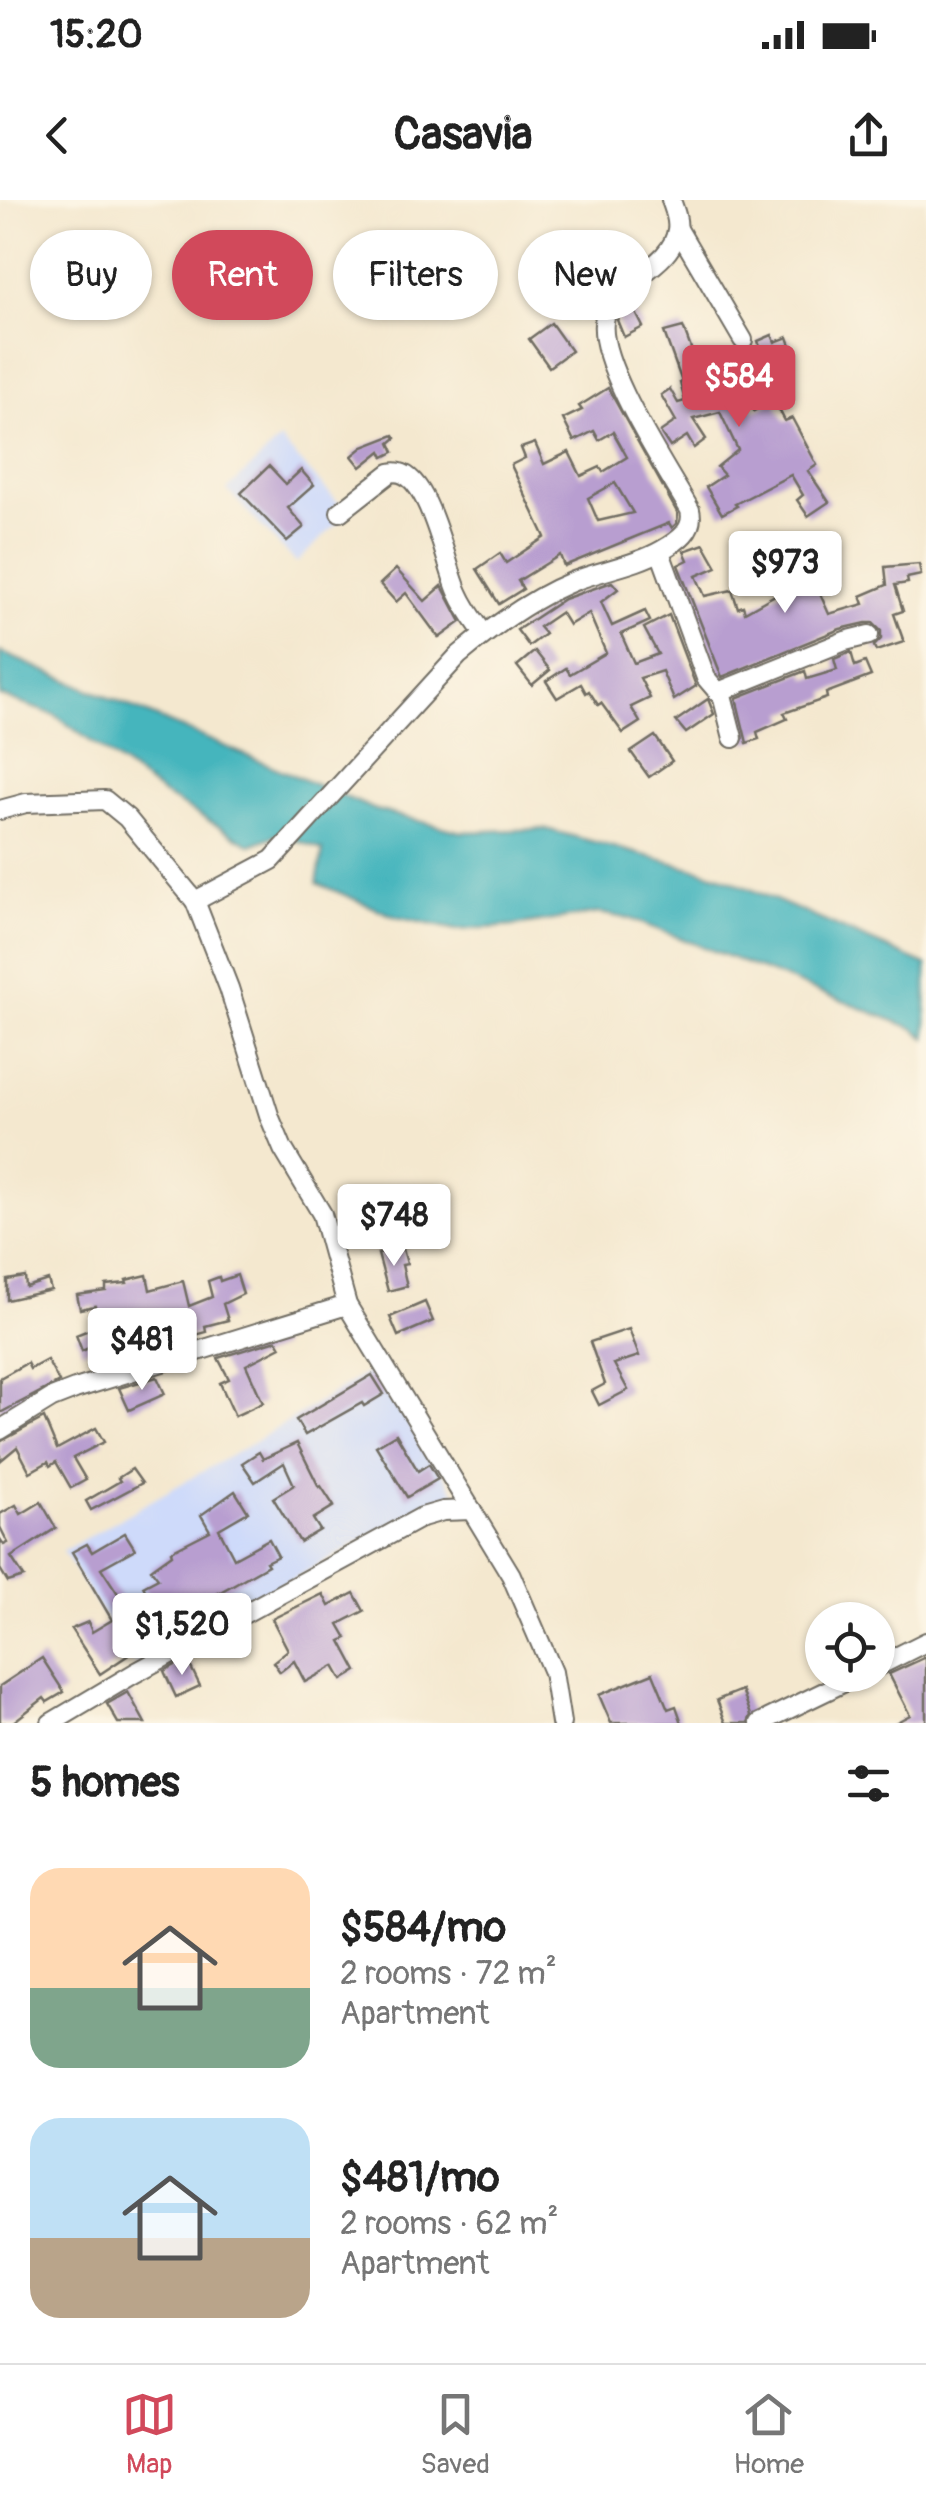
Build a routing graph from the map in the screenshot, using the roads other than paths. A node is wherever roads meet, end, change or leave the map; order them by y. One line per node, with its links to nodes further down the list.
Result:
1 (671, 200): 2 (street)
2 (678, 229): 3 (street); 5 (street)
3 (742, 340)
4 (340, 512): 6 (street)
5 (660, 552): 6 (street); 8 (street)
6 (484, 634): 11 (street)
7 (869, 635): 8 (street)
8 (720, 692): 9 (street)
9 (733, 738)
10 (0, 810): 11 (street)
11 (195, 901): 12 (street)
12 (347, 1304): 13 (street); 14 (street)
13 (0, 1430)
14 (472, 1510): 18 (street); 19 (street)
15 (926, 1642): 16 (street)
16 (895, 1658)
17 (825, 1692): 20 (street)
18 (51, 1723)
19 (561, 1723)
20 (760, 1723)

